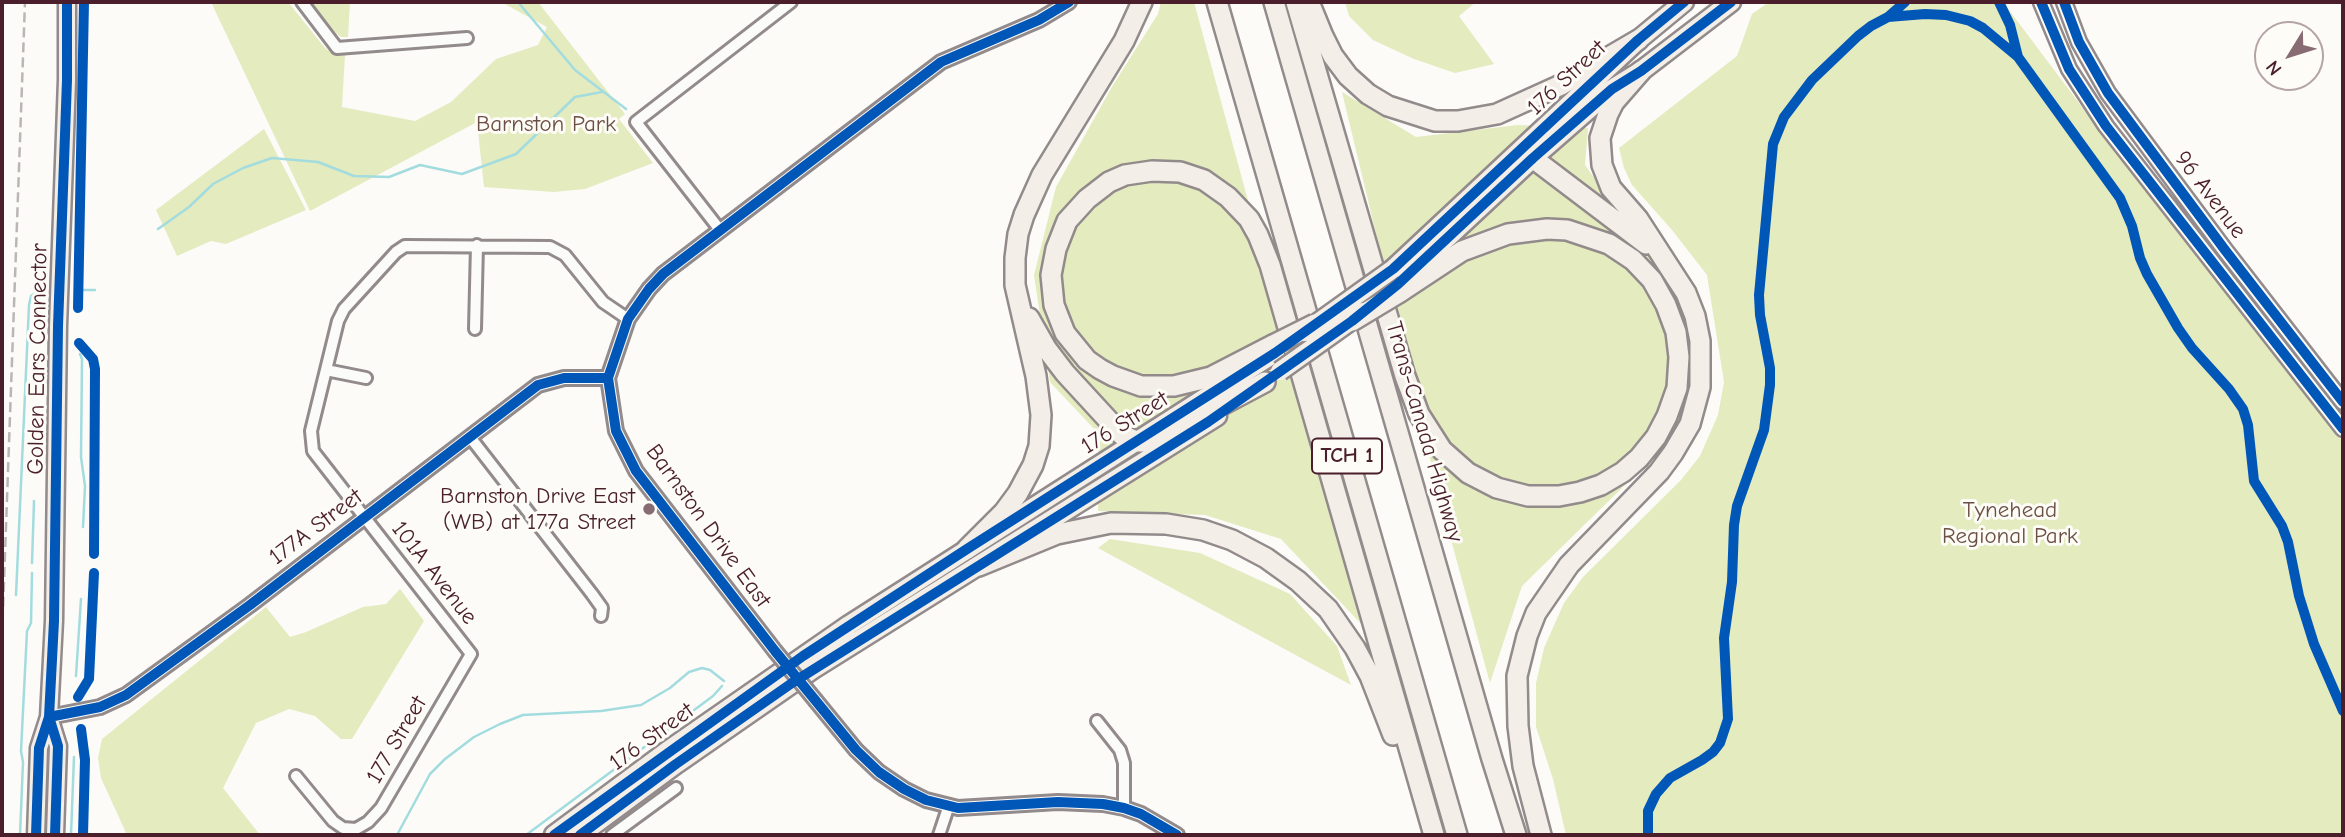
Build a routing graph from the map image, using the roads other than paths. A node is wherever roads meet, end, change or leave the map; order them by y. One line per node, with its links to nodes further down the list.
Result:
1 (67, 2): 41 (main road, Golden Ears Connector)
2 (302, 2): 14 (street)
3 (791, 2): 18 (street)
4 (1069, 2): 18 (street, Barnston Drive East)
5 (1142, 2): 22 (highway)
6 (1217, 2): 56 (highway, TCH 1)
7 (1274, 2): 57 (highway, Trans-Canada Highway / TCH 1)
8 (1296, 2): 21 (highway)
9 (1310, 2): 15 (highway)
10 (1684, 2): 15 (highway, 176 Street)
11 (1731, 2): 16 (highway, 176 Street)
12 (2041, 2): 33 (main road, 96 Avenue)
13 (2064, 2): 32 (main road, 96 Avenue)
14 (467, 38)
15 (1638, 40): 17 (highway, 176 Street)
16 (1641, 71): 17 (highway, 176 Street); 20 (highway)
17 (1527, 154): 20 (highway); 21 (highway, 176 Street)
18 (720, 230): 23 (street, Barnston Drive East)
19 (477, 245): 23 (street, 101A Avenue); 26 (street); 28 (street, 101A Avenue)
20 (1670, 266): 58 (highway)
21 (1397, 282): 24 (highway, bridge); 25 (highway, 176 Street, bridge)
22 (1015, 285): 35 (highway); 37 (highway)
23 (628, 319): 31 (street, Barnston Drive East)
24 (1352, 321): 29 (highway, 176 Street, bridge)
25 (1315, 324): 27 (highway, bridge)
26 (475, 329)
27 (1274, 349): 35 (highway, 176 Street); 55 (highway)
28 (327, 370): 30 (street); 36 (street, 101A Avenue)
29 (1272, 377): 35 (highway); 38 (highway, 176 Street)
30 (366, 378)
31 (608, 378): 34 (street, 177A Street); 45 (street, Barnston Drive East, bridge)
32 (2343, 402)
33 (2343, 429)
34 (470, 437): 36 (street, 177A Street); 39 (street)
35 (1136, 441): 37 (highway, 176 Street)
36 (364, 518): 40 (street, 101A Avenue); 41 (street, 177A Street)
37 (967, 549): 49 (highway, 176 Street)
38 (979, 566): 50 (highway, 176 Street); 54 (highway)
39 (601, 616)
40 (471, 654): 43 (street, 177 Street)
41 (49, 717): 47 (main road, Golden Ears Connector); 48 (main road, Golden Ears Connector)
42 (1097, 721): 46 (street)
43 (296, 776)
44 (676, 788): 51 (street)
45 (949, 805): 46 (street, Barnston Drive East); 52 (street)
46 (1124, 808): 53 (street, Barnston Drive East)
47 (36, 835)
48 (55, 835)
49 (554, 835)
50 (580, 835)
51 (612, 835)
52 (939, 835)
53 (1177, 835)
54 (1428, 835)
55 (1434, 835)
56 (1457, 835)
57 (1516, 835)
58 (1541, 835)

